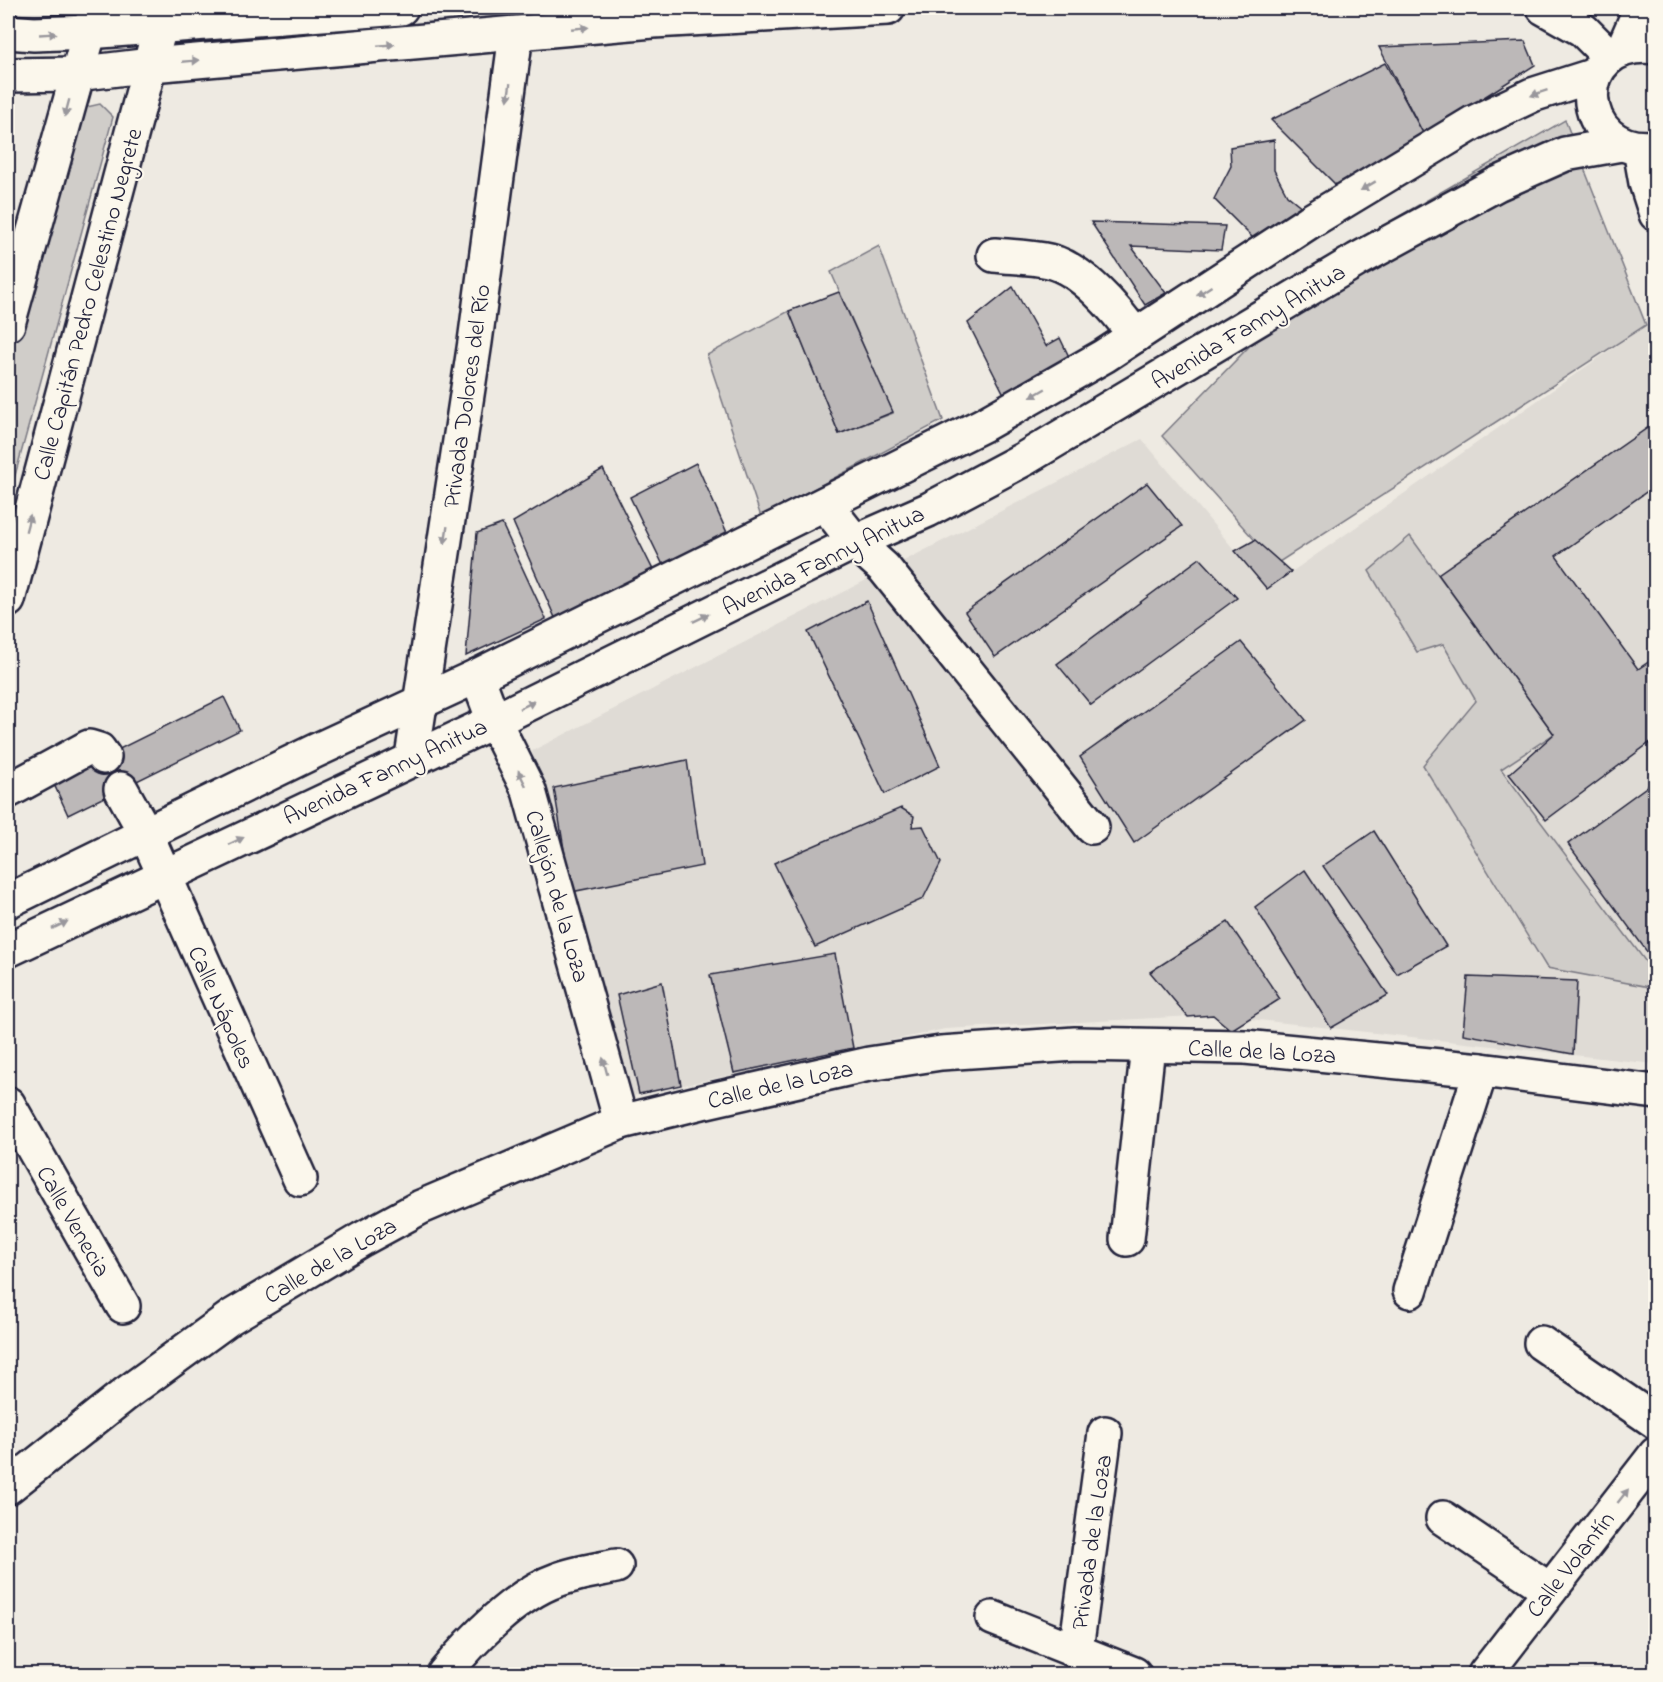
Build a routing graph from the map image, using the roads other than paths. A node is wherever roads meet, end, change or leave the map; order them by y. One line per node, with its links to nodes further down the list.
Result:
1 (401, 8): 5 (street)
2 (888, 8): 8 (street, one-way to 2)
3 (1544, 8): 10 (street)
4 (1641, 8): 10 (street)
5 (163, 16): 6 (street); 11 (street, Calle Capitán Pedro Celestino Negrete)
6 (92, 20): 7 (street, one-way to 6); 12 (street)
7 (8, 32)
8 (516, 34): 11 (street, one-way to 8); 23 (street, Privada Dolores del Río, one-way to 23)
9 (1656, 46): 10 (street, Avenida Fanny Anitua)
10 (1608, 60): 14 (street); 18 (street, Avenida Fanny Anitua, one-way to 18)
11 (151, 65): 12 (street); 21 (street, Calle Capitán Pedro Celestino Negrete, one-way to 11)
12 (76, 74): 13 (street); 17 (street, one-way to 17)
13 (8, 75)
14 (1639, 147): 15 (street); 20 (street, Avenida Fanny Anitua)
15 (1656, 214)
16 (994, 255): 18 (street)
17 (8, 324)
18 (1135, 336): 19 (street, Avenida Fanny Anitua, one-way to 19)
19 (825, 504): 20 (street); 22 (street, Avenida Fanny Anitua)
20 (855, 542): 24 (street, Avenida Fanny Anitua, one-way to 20); 29 (street)
21 (8, 600)
22 (477, 676): 23 (street, Avenida Fanny Anitua); 24 (street, Callejón de la Loza)
23 (420, 703): 26 (street, Privada Dolores del Río); 30 (street, Avenida Fanny Anitua)
24 (494, 721): 26 (street, Avenida Fanny Anitua); 38 (street, Callejón de la Loza, one-way to 24)
25 (104, 757): 28 (street)
26 (412, 757): 31 (street, Avenida Fanny Anitua, one-way to 26)
27 (121, 789): 30 (street, Calle Nápoles)
28 (8, 791)
29 (1092, 826)
30 (146, 834): 31 (street, Calle Nápoles); 32 (street, Avenida Fanny Anitua)
31 (164, 875): 33 (street, Avenida Fanny Anitua, one-way to 31); 39 (street, Calle Nápoles)
32 (8, 901)
33 (8, 951)
34 (1148, 1046): 35 (street, Calle de la Loza); 38 (street, Calle de la Loza); 40 (street)
35 (1481, 1070): 36 (street, Calle de la Loza); 41 (street)
36 (1656, 1092)
37 (8, 1104): 42 (street, Calle Venecia)
38 (621, 1122): 47 (street, Calle de la Loza)
39 (300, 1179)
40 (1127, 1239)
41 (1410, 1291)
42 (123, 1306)
43 (1541, 1343): 44 (street)
44 (1656, 1422)
45 (1105, 1433): 52 (street, Privada de la Loza)
46 (1656, 1454): 50 (street, Calle Volantín, one-way to 46)
47 (8, 1487)
48 (1443, 1518): 50 (street)
49 (616, 1566): 53 (street)
50 (1550, 1590): 55 (street, Calle Volantín)
51 (993, 1618): 52 (street)
52 (1076, 1650): 54 (street)
53 (444, 1674)
54 (1134, 1674)
55 (1485, 1674)

